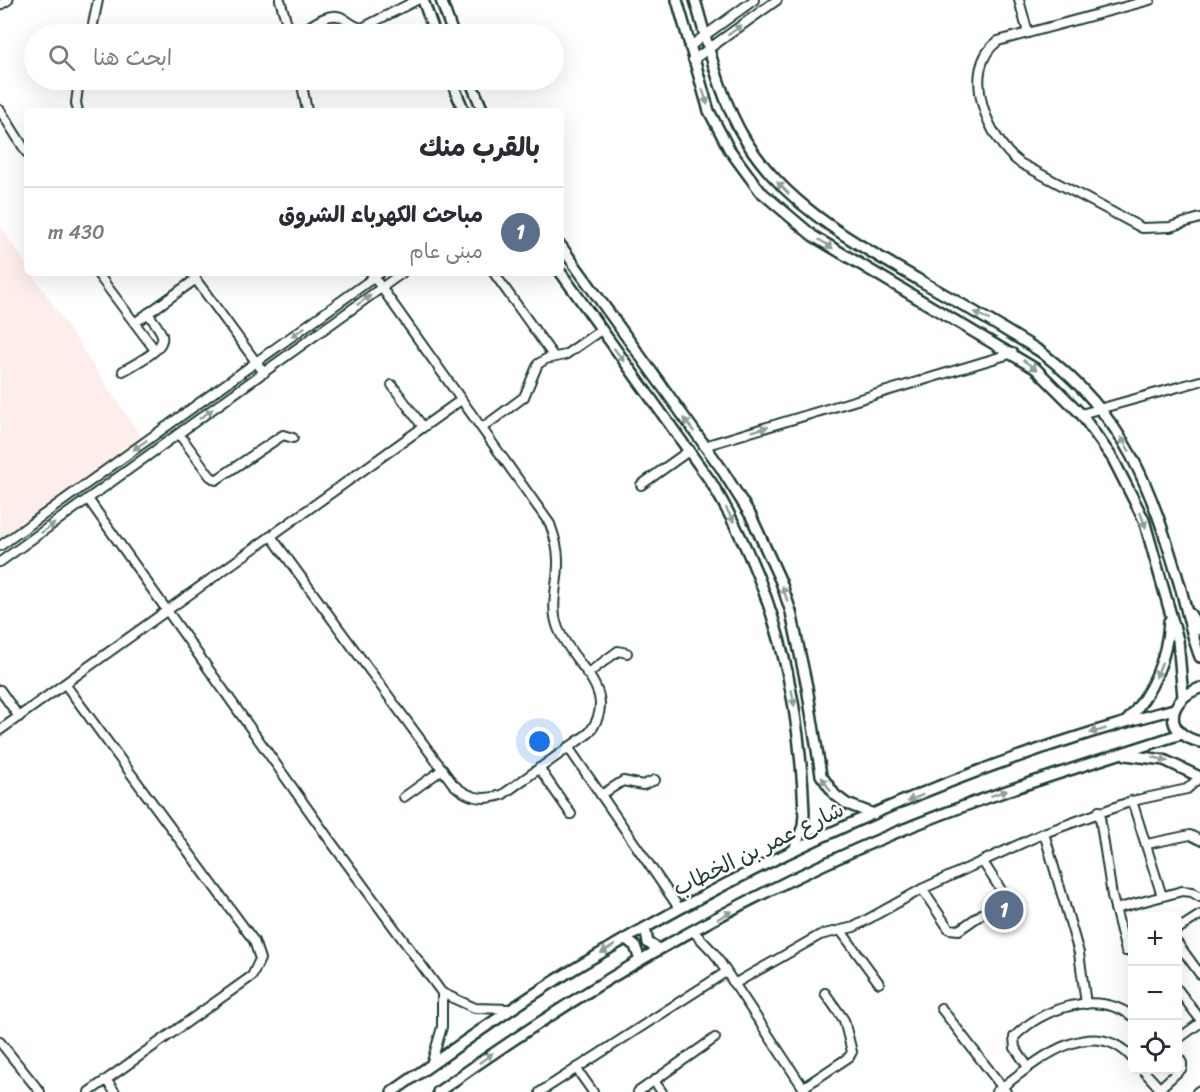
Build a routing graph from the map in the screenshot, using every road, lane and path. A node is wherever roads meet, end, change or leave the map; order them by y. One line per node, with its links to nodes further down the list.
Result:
1 (8, 0): 13 (street)
2 (98, 0): 14 (street)
3 (280, 0): 15 (street)
4 (417, 0): 18 (street)
5 (423, 0): 19 (street)
6 (441, 0): 20 (street)
7 (677, 0): 23 (street)
8 (695, 0): 22 (street)
9 (754, 0): 22 (street)
10 (777, 0): 24 (street, one-way to 10)
11 (1019, 0): 21 (street)
12 (1150, 0): 21 (street)
13 (0, 5)
14 (93, 24)
15 (287, 24)
16 (314, 24): 17 (street)
17 (351, 24)
18 (370, 24)
19 (431, 24)
20 (449, 24)
21 (1028, 33): 36 (street)
22 (705, 36): 23 (street); 24 (street)
23 (689, 46): 25 (street)
24 (709, 49): 25 (street); 60 (street, one-way to 24)
25 (693, 60): 52 (street, one-way to 52)
26 (77, 90): 30 (street)
27 (303, 90): 31 (street)
28 (457, 90): 32 (street)
29 (474, 90): 33 (street)
30 (78, 108)
31 (306, 108)
32 (463, 108)
33 (482, 108)
34 (0, 110): 35 (street)
35 (24, 148)
36 (1200, 218)
37 (564, 250): 45 (street)
38 (99, 276): 49 (street)
39 (194, 276): 48 (street); 54 (street)
40 (372, 276): 54 (street, one-way to 54)
41 (376, 276): 46 (street)
42 (398, 276): 46 (street)
43 (496, 276): 53 (street)
44 (563, 276): 47 (street)
45 (589, 285): 47 (street); 66 (street, one-way to 45)
46 (381, 288): 56 (street, one-way to 46); 59 (street)
47 (576, 295): 50 (street)
48 (148, 313): 49 (street); 51 (street)
49 (136, 322): 51 (street)
50 (601, 330): 53 (street); 67 (street, one-way to 67)
51 (155, 350): 55 (street)
52 (1013, 353): 61 (street, one-way to 61); 66 (street, one-way to 52)
53 (554, 357): 63 (street)
54 (256, 362): 56 (street); 73 (street, one-way to 73)
55 (123, 370)
56 (264, 373): 64 (street, one-way to 56)
57 (1200, 381): 60 (street)
58 (392, 385): 62 (street)
59 (461, 400): 62 (street); 63 (street)
60 (1102, 408): 61 (street); 68 (street, one-way to 60)
61 (1081, 414): 69 (street)
62 (423, 427): 72 (street)
63 (482, 428): 83 (street)
64 (179, 434): 65 (street); 71 (street)
65 (293, 438)
66 (704, 446): 74 (street)
67 (690, 450): 70 (street); 75 (street, one-way to 75)
68 (1141, 471): 69 (street); 77 (street)
69 (1124, 479): 79 (street, one-way to 79)
70 (641, 485)
71 (88, 499): 76 (street, one-way to 71); 78 (street)
72 (271, 536): 78 (street); 97 (street)
73 (0, 546)
74 (765, 546): 75 (street); 105 (street, one-way to 74)
75 (750, 553): 109 (street, one-way to 109)
76 (0, 562)
77 (1182, 592): 80 (street); 82 (street)
78 (166, 611): 84 (street); 130 (street)
79 (1169, 613): 87 (street); 90 (street, one-way to 90)
80 (1200, 630)
81 (627, 652): 83 (street)
82 (1200, 657)
83 (587, 674): 94 (street)
84 (65, 684): 89 (street); 147 (street)
85 (1200, 688): 87 (street)
86 (0, 690): 89 (street)
87 (1183, 697): 88 (street)
88 (1174, 709): 90 (street, شارع عمر بن الخطاب); 92 (street)
89 (19, 717): 91 (street)
90 (1126, 722): 105 (street, شارع عمر بن الخطاب, one-way to 105)
91 (0, 730)
92 (1181, 734): 93 (street); 95 (street, شارع عمر بن الخطاب)
93 (1200, 742)
94 (568, 747): 96 (street); 100 (street)
95 (1117, 755): 98 (street, one-way to 98); 120 (street, شارع عمر بن الخطاب, one-way to 95)
96 (539, 768): 97 (street); 104 (street)
97 (443, 769): 101 (street)
98 (1200, 777): 102 (street)
99 (655, 780): 100 (street)
100 (602, 795): 114 (street)
101 (404, 798)
102 (1132, 801): 103 (street); 108 (street)
103 (1099, 811): 106 (street); 115 (street)
104 (571, 814)
105 (874, 814): 109 (street, شارع عمر بن الخطاب)
106 (1044, 833): 110 (street); 133 (street)
107 (1200, 840): 108 (street)
108 (1147, 844): 112 (street)
109 (794, 850): 114 (street, شارع عمر بن الخطاب)
110 (983, 862): 111 (street); 111 (street)
111 (922, 889): 119 (street)
112 (1162, 896): 113 (street); 115 (street)
113 (1200, 897)
114 (679, 908): 118 (street, شارع عمر بن الخطاب)
115 (1115, 909): 124 (street)
116 (1200, 915): 117 (street)
117 (1182, 926)
118 (645, 928): 121 (street, شارع عمر بن الخطاب); 122 (street)
119 (840, 931): 128 (street); 129 (street)
120 (693, 932): 122 (street, شارع عمر بن الخطاب); 126 (street)
121 (626, 939): 125 (street); 135 (street, شارع عمر بن الخطاب, one-way to 135)
122 (659, 949): 125 (street, شارع عمر بن الخطاب)
123 (1182, 949): 127 (street)
124 (1128, 950)
125 (640, 960): 156 (street, شارع عمر بن الخطاب, one-way to 125)
126 (726, 972): 129 (street); 144 (street)
127 (1200, 974)
128 (879, 983)
129 (734, 984): 149 (street)
130 (442, 993): 135 (street); 142 (street)
131 (825, 993): 149 (street)
132 (1182, 996): 137 (street)
133 (1086, 1004): 136 (street); 143 (street)
134 (941, 1008): 151 (street)
135 (512, 1009): 142 (street, شارع عمر بن الخطاب)
136 (1128, 1014)
137 (1200, 1021): 138 (street)
138 (1182, 1037)
139 (715, 1038): 148 (street)
140 (0, 1042): 152 (street)
141 (1128, 1054): 143 (street)
142 (430, 1066): 155 (street, شارع عمر بن الخطاب)
143 (1028, 1067): 151 (street)
144 (576, 1068): 157 (street); 158 (street)
145 (1147, 1074): 150 (street)
146 (1177, 1074): 150 (street)
147 (106, 1080): 153 (street); 154 (street)
148 (654, 1081): 159 (street); 160 (street)
149 (805, 1089)
150 (1162, 1090)
151 (1001, 1091)
152 (40, 1092)
153 (89, 1092)
154 (115, 1092)
155 (393, 1092)
156 (438, 1092)
157 (540, 1092)
158 (593, 1092)
159 (638, 1092)
160 (662, 1092)

